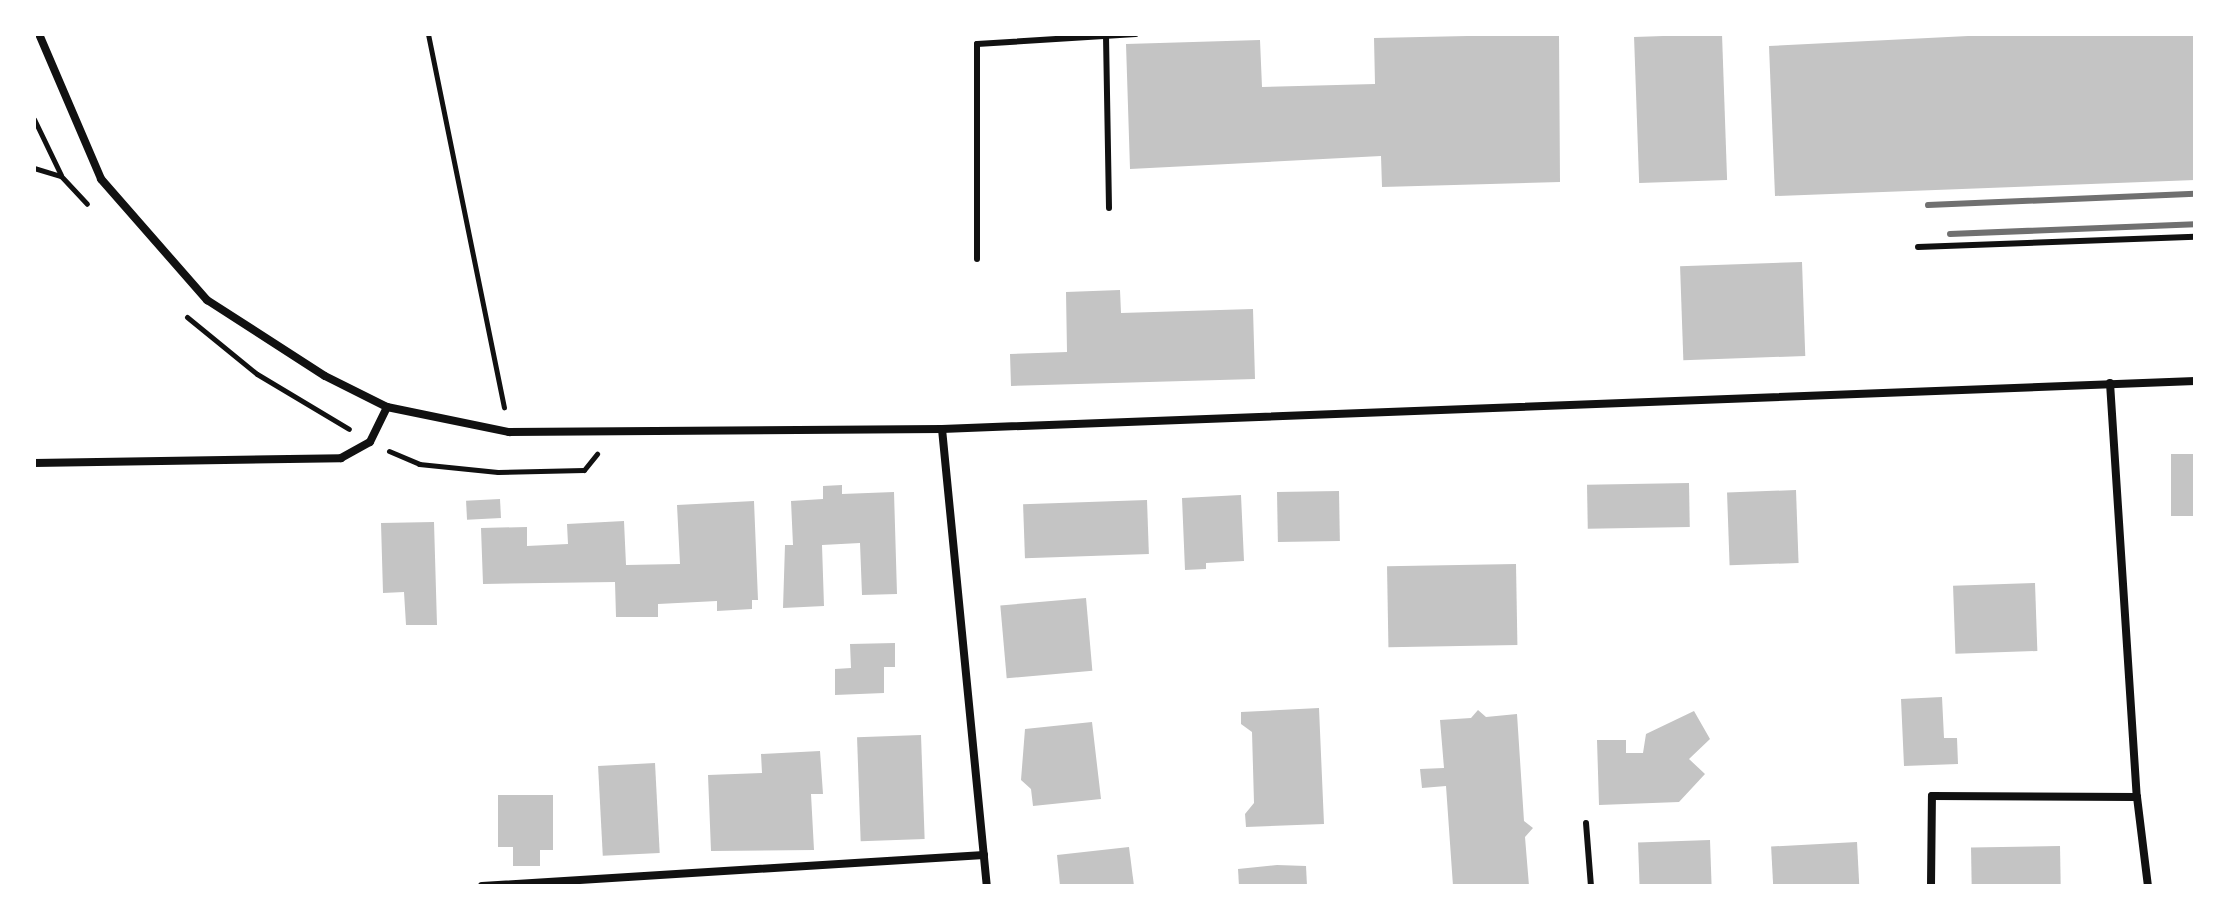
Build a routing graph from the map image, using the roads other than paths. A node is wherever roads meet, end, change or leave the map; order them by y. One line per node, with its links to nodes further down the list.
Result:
1 (39, 34): 10 (street)
2 (1136, 34): 3 (lane)
3 (1106, 36): 4 (lane); 7 (lane)
4 (1109, 208)
5 (2195, 237): 6 (lane)
6 (1918, 247)
7 (977, 259)
8 (2195, 381): 9 (street)
9 (2110, 383): 11 (street); 13 (street)
10 (387, 407): 11 (street); 12 (street)
11 (942, 429): 15 (street)
12 (34, 463)
13 (2137, 797): 19 (street); 20 (street)
14 (1586, 823): 18 (lane)
15 (984, 855): 16 (street); 17 (street)
16 (482, 886)
17 (987, 886)
18 (1591, 886)
19 (1931, 886)
20 (2148, 886)

